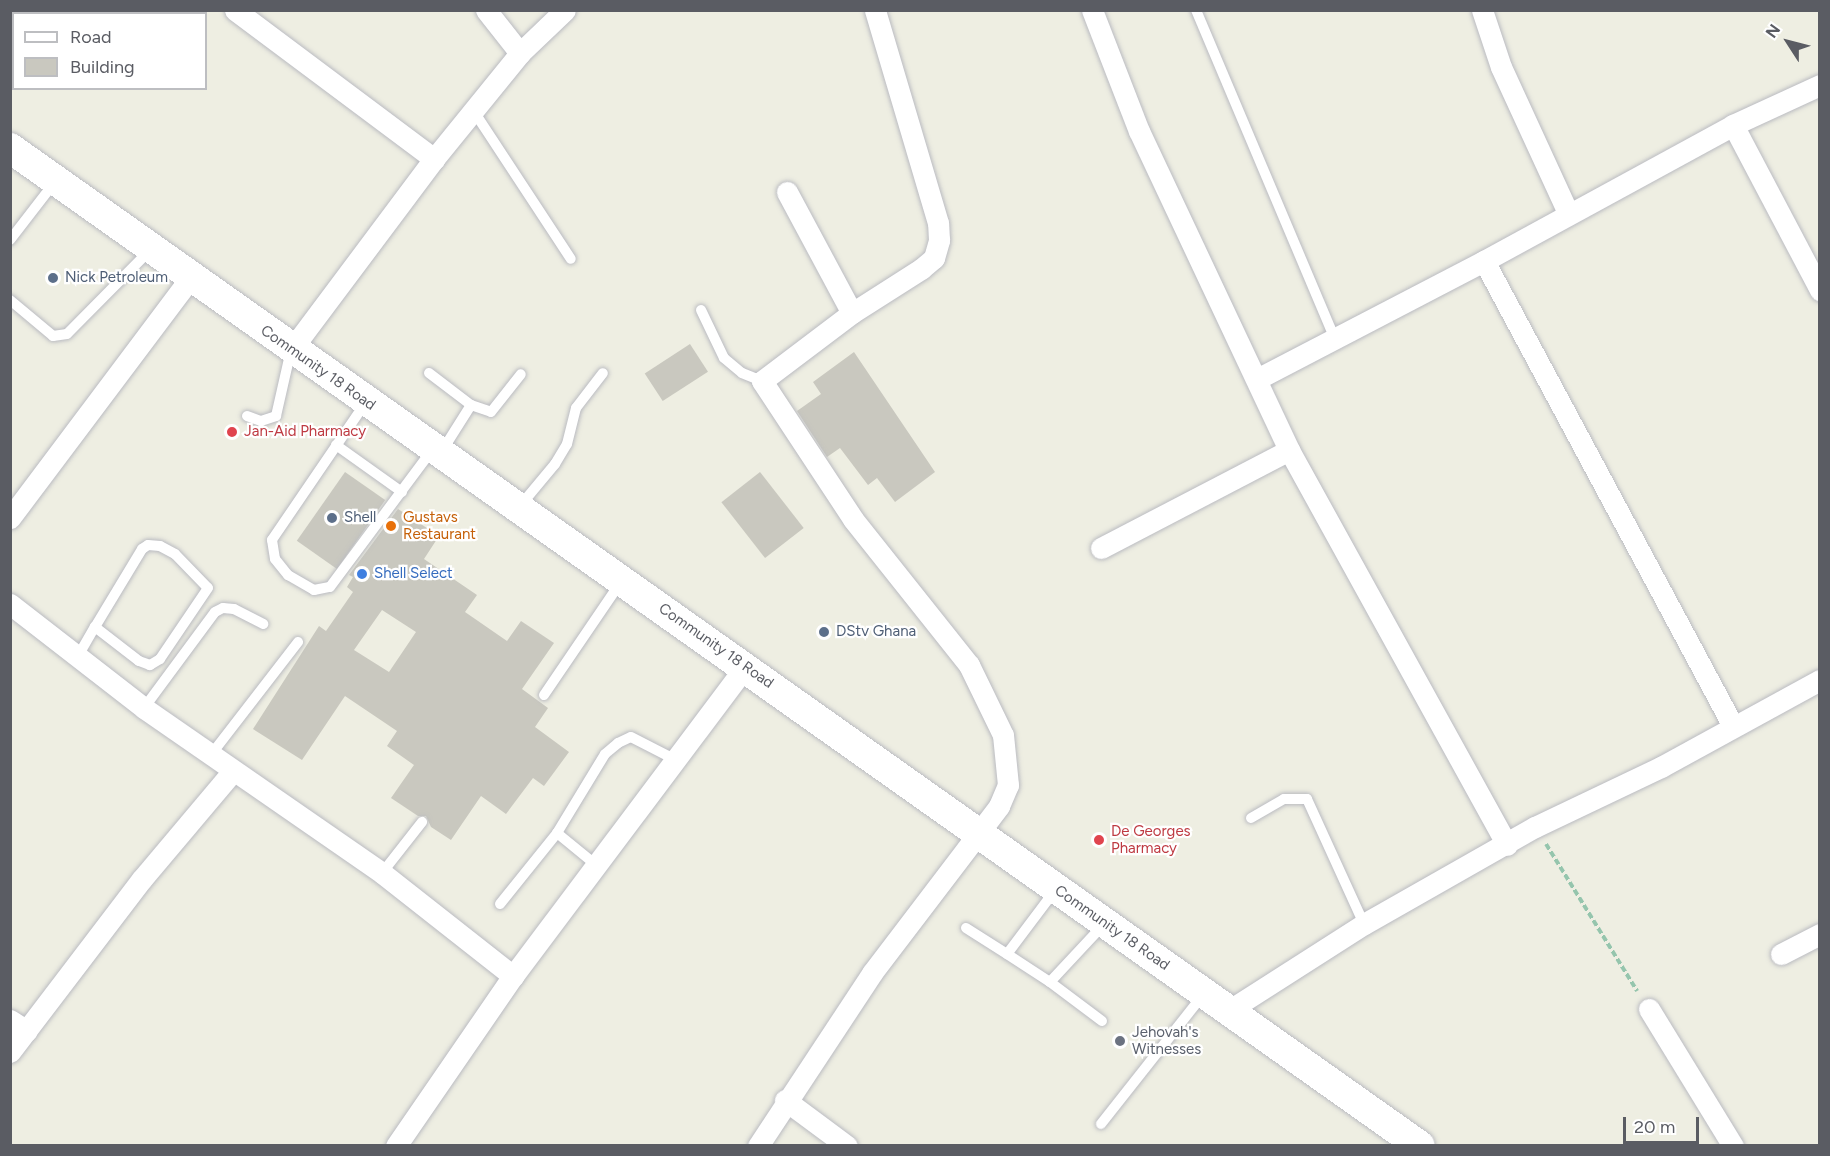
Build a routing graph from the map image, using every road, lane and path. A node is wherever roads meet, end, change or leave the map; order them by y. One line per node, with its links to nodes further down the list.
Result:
1 (235, 10): 13 (street)
2 (486, 10): 8 (street)
3 (565, 10): 8 (street)
4 (875, 10): 25 (street)
5 (1092, 10): 31 (street)
6 (1196, 10): 26 (lane)
7 (1482, 10): 16 (street)
8 (520, 53): 10 (street)
9 (1820, 85): 11 (street)
10 (473, 110): 13 (street); 19 (lane)
11 (1733, 124): 16 (street); 22 (street)
12 (10, 148): 14 (main road, Community 18 Road)
13 (434, 159): 27 (street)
14 (55, 181): 17 (lane); 18 (main road, Community 18 Road)
15 (787, 192): 25 (street)
16 (1568, 213): 20 (street)
17 (10, 240)
18 (150, 249): 21 (main road, Community 18 Road); 23 (lane)
19 (571, 259)
20 (1484, 261): 26 (street); 53 (street)
21 (190, 278): 27 (main road, Community 18 Road); 41 (street)
22 (1820, 290)
23 (10, 300)
24 (701, 310): 32 (lane)
25 (852, 313): 32 (street)
26 (1335, 339): 31 (street)
27 (291, 350): 33 (main road, Community 18 Road); 35 (lane)
28 (429, 373): 34 (lane)
29 (603, 373): 40 (lane)
30 (521, 374): 34 (lane)
31 (1257, 379): 37 (street)
32 (762, 381): 61 (street)
33 (366, 402): 36 (lane); 38 (main road, Community 18 Road)
34 (471, 405): 38 (lane)
35 (248, 416)
36 (336, 445): 39 (lane); 39 (lane)
37 (1289, 450): 42 (street); 62 (street)
38 (436, 451): 39 (lane); 40 (main road, Community 18 Road)
39 (402, 492)
40 (518, 508): 43 (main road, Community 18 Road)
41 (10, 518)
42 (1101, 548)
43 (622, 580): 49 (main road, Community 18 Road); 51 (lane)
44 (10, 604): 48 (street)
45 (263, 624): 52 (lane)
46 (95, 627): 46 (lane); 48 (lane)
47 (298, 642): 54 (lane)
48 (78, 656): 52 (street)
49 (745, 667): 55 (street); 61 (main road, Community 18 Road)
50 (1820, 680): 53 (street)
51 (544, 695)
52 (144, 708): 54 (street)
53 (1733, 726): 59 (street)
54 (209, 756): 56 (street)
55 (676, 760): 60 (lane); 63 (street)
56 (232, 772): 64 (street); 79 (street)
57 (1251, 818): 68 (lane)
58 (422, 822): 64 (lane)
59 (1535, 827): 62 (street); 76 (path)
60 (557, 832): 63 (lane); 66 (lane)
61 (976, 832): 65 (main road, Community 18 Road); 81 (street)
62 (1507, 845): 68 (street)
63 (596, 865): 73 (street)
64 (382, 873): 73 (street)
65 (1056, 889): 67 (main road, Community 18 Road); 71 (lane)
66 (500, 904)
67 (1105, 924): 74 (lane); 75 (main road, Community 18 Road)
68 (1364, 924): 77 (street)
69 (966, 928): 71 (lane)
70 (1820, 934): 72 (street)
71 (1007, 954): 74 (lane)
72 (1781, 954)
73 (513, 976): 83 (street)
74 (1050, 982): 78 (lane)
75 (1205, 993): 77 (main road, Community 18 Road); 82 (lane)
76 (1649, 1009): 87 (street)
77 (1228, 1011): 86 (main road, Community 18 Road)
78 (1102, 1022)
79 (19, 1026): 80 (street)
80 (10, 1052)
81 (785, 1100): 84 (street); 85 (street)
82 (1101, 1124)
83 (396, 1146)
84 (758, 1146)
85 (847, 1146)
86 (1420, 1146)
87 (1733, 1146)

